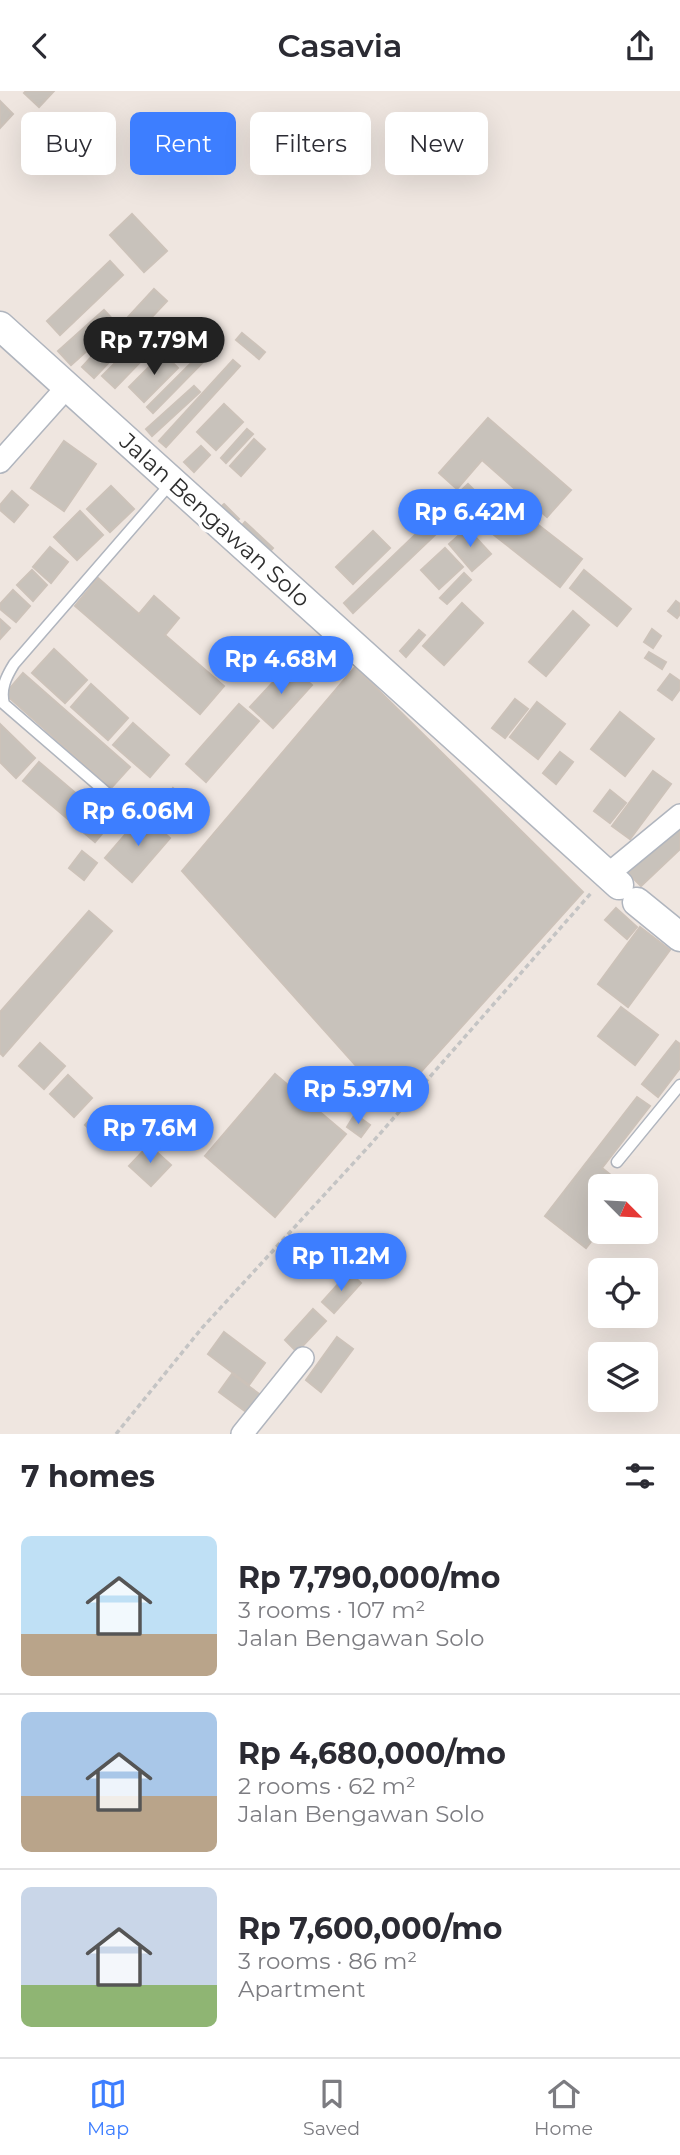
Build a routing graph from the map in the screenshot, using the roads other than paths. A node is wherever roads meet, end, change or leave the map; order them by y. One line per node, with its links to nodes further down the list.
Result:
1 (0, 326): 2 (main road, Jalan Bengawan Solo)
2 (66, 387): 3 (street); 4 (main road, Jalan Bengawan Solo)
3 (0, 462)
4 (173, 481): 5 (lane); 7 (main road, Jalan Bengawan Solo)
5 (107, 793)
6 (680, 815): 7 (street)
7 (621, 887): 8 (main road, Jalan Bengawan Solo)
8 (680, 937)
9 (680, 1085): 10 (lane)
10 (617, 1162)
11 (303, 1358): 12 (street)
12 (242, 1434)

